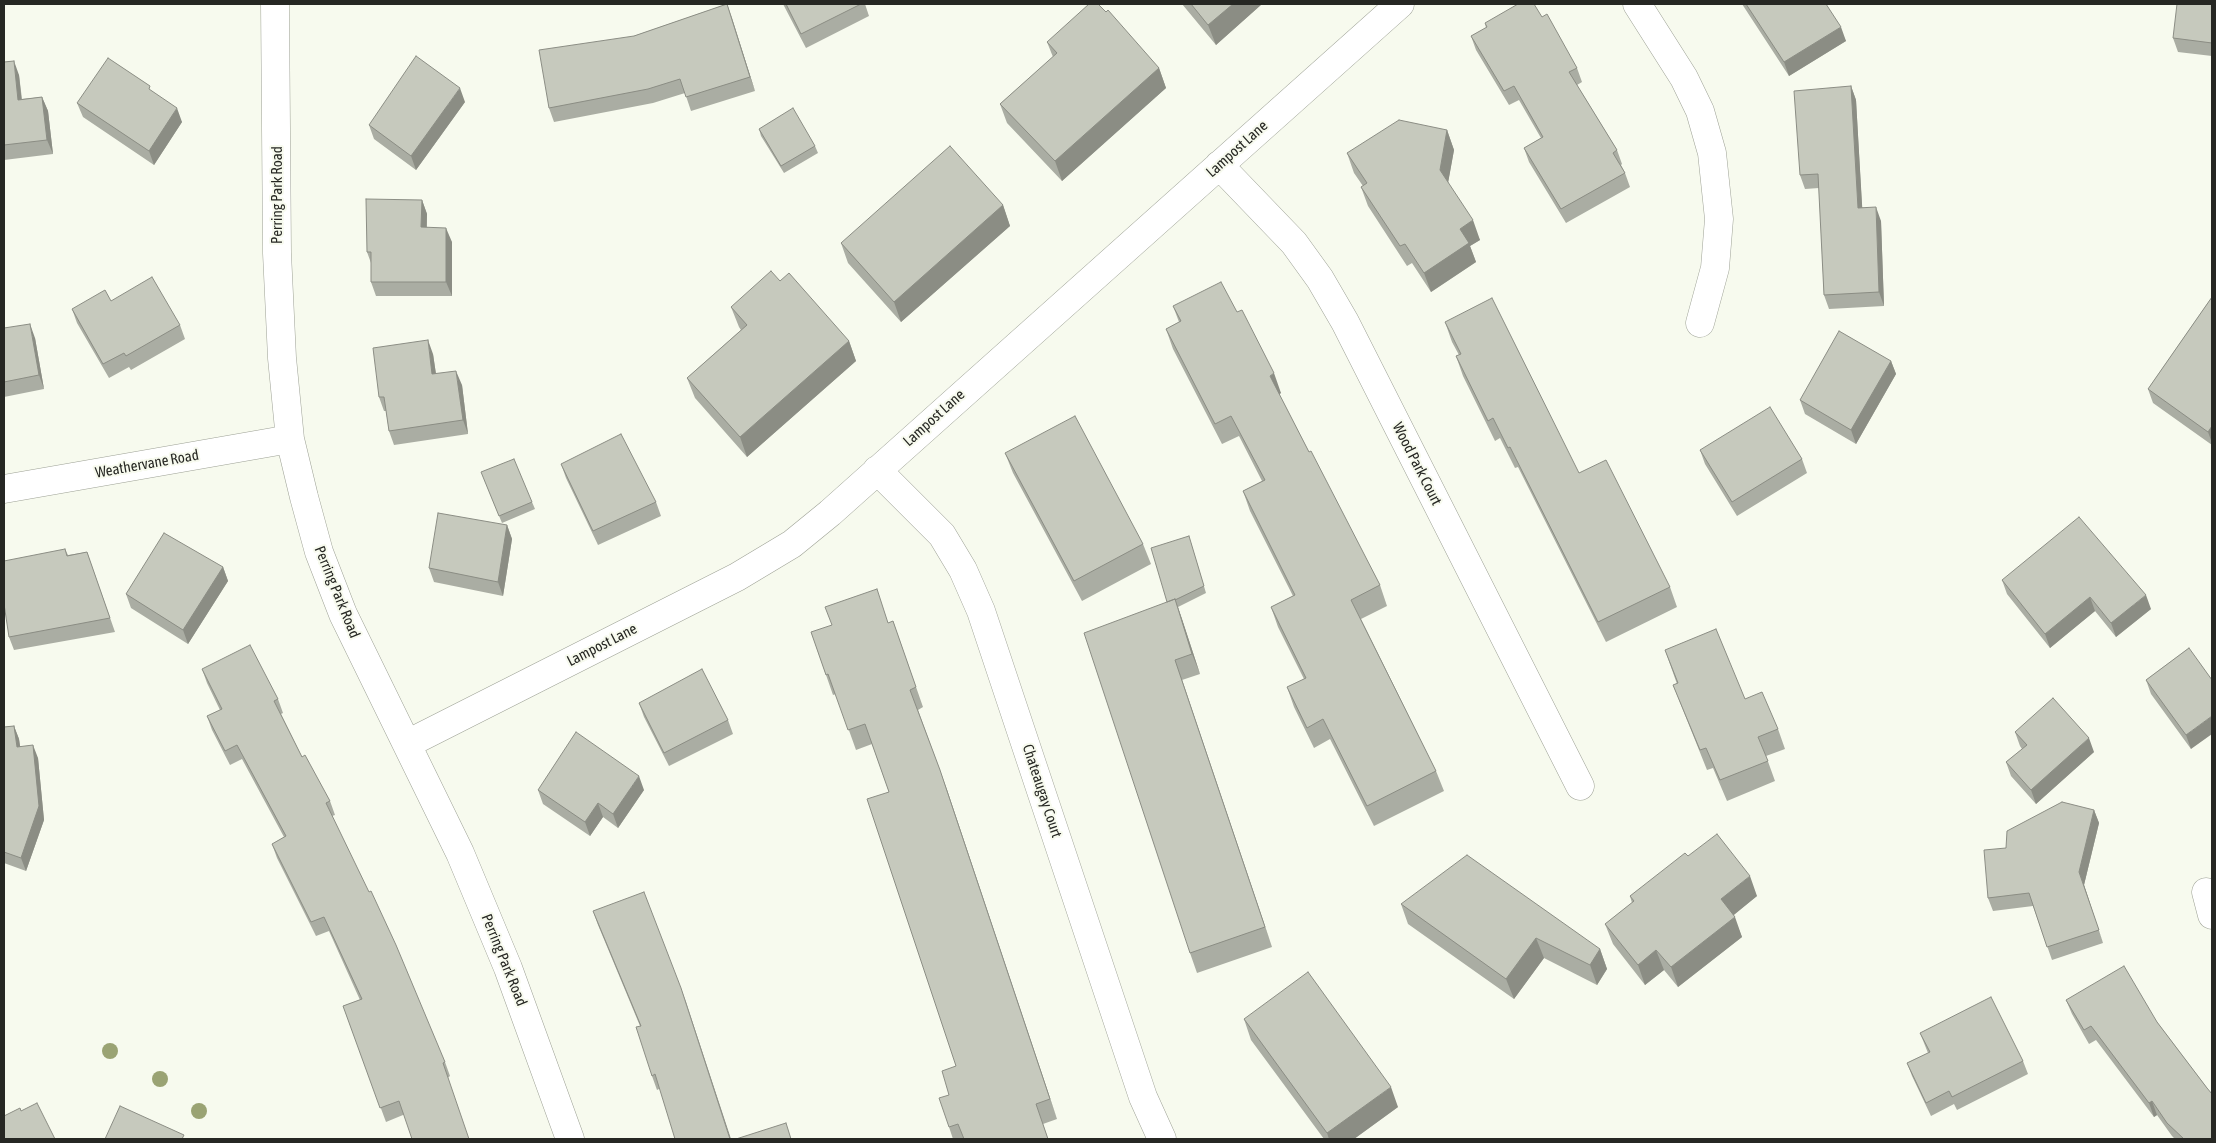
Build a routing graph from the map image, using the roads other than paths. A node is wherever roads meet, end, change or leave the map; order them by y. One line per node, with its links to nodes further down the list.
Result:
1 (276, 4): 6 (street, Perring Park Road)
2 (1400, 4): 4 (street, Lampost Lane)
3 (1636, 4): 5 (street)
4 (1219, 165): 7 (street, Lampost Lane); 10 (street, Wood Park Court)
5 (1700, 323)
6 (290, 439): 8 (street, Weathervane Road); 9 (street, Perring Park Road)
7 (876, 470): 9 (street, Lampost Lane); 12 (street, Chateaugay Court)
8 (4, 489)
9 (407, 744): 11 (street, Perring Park Road)
10 (1580, 786)
11 (570, 1139)
12 (1162, 1139)

